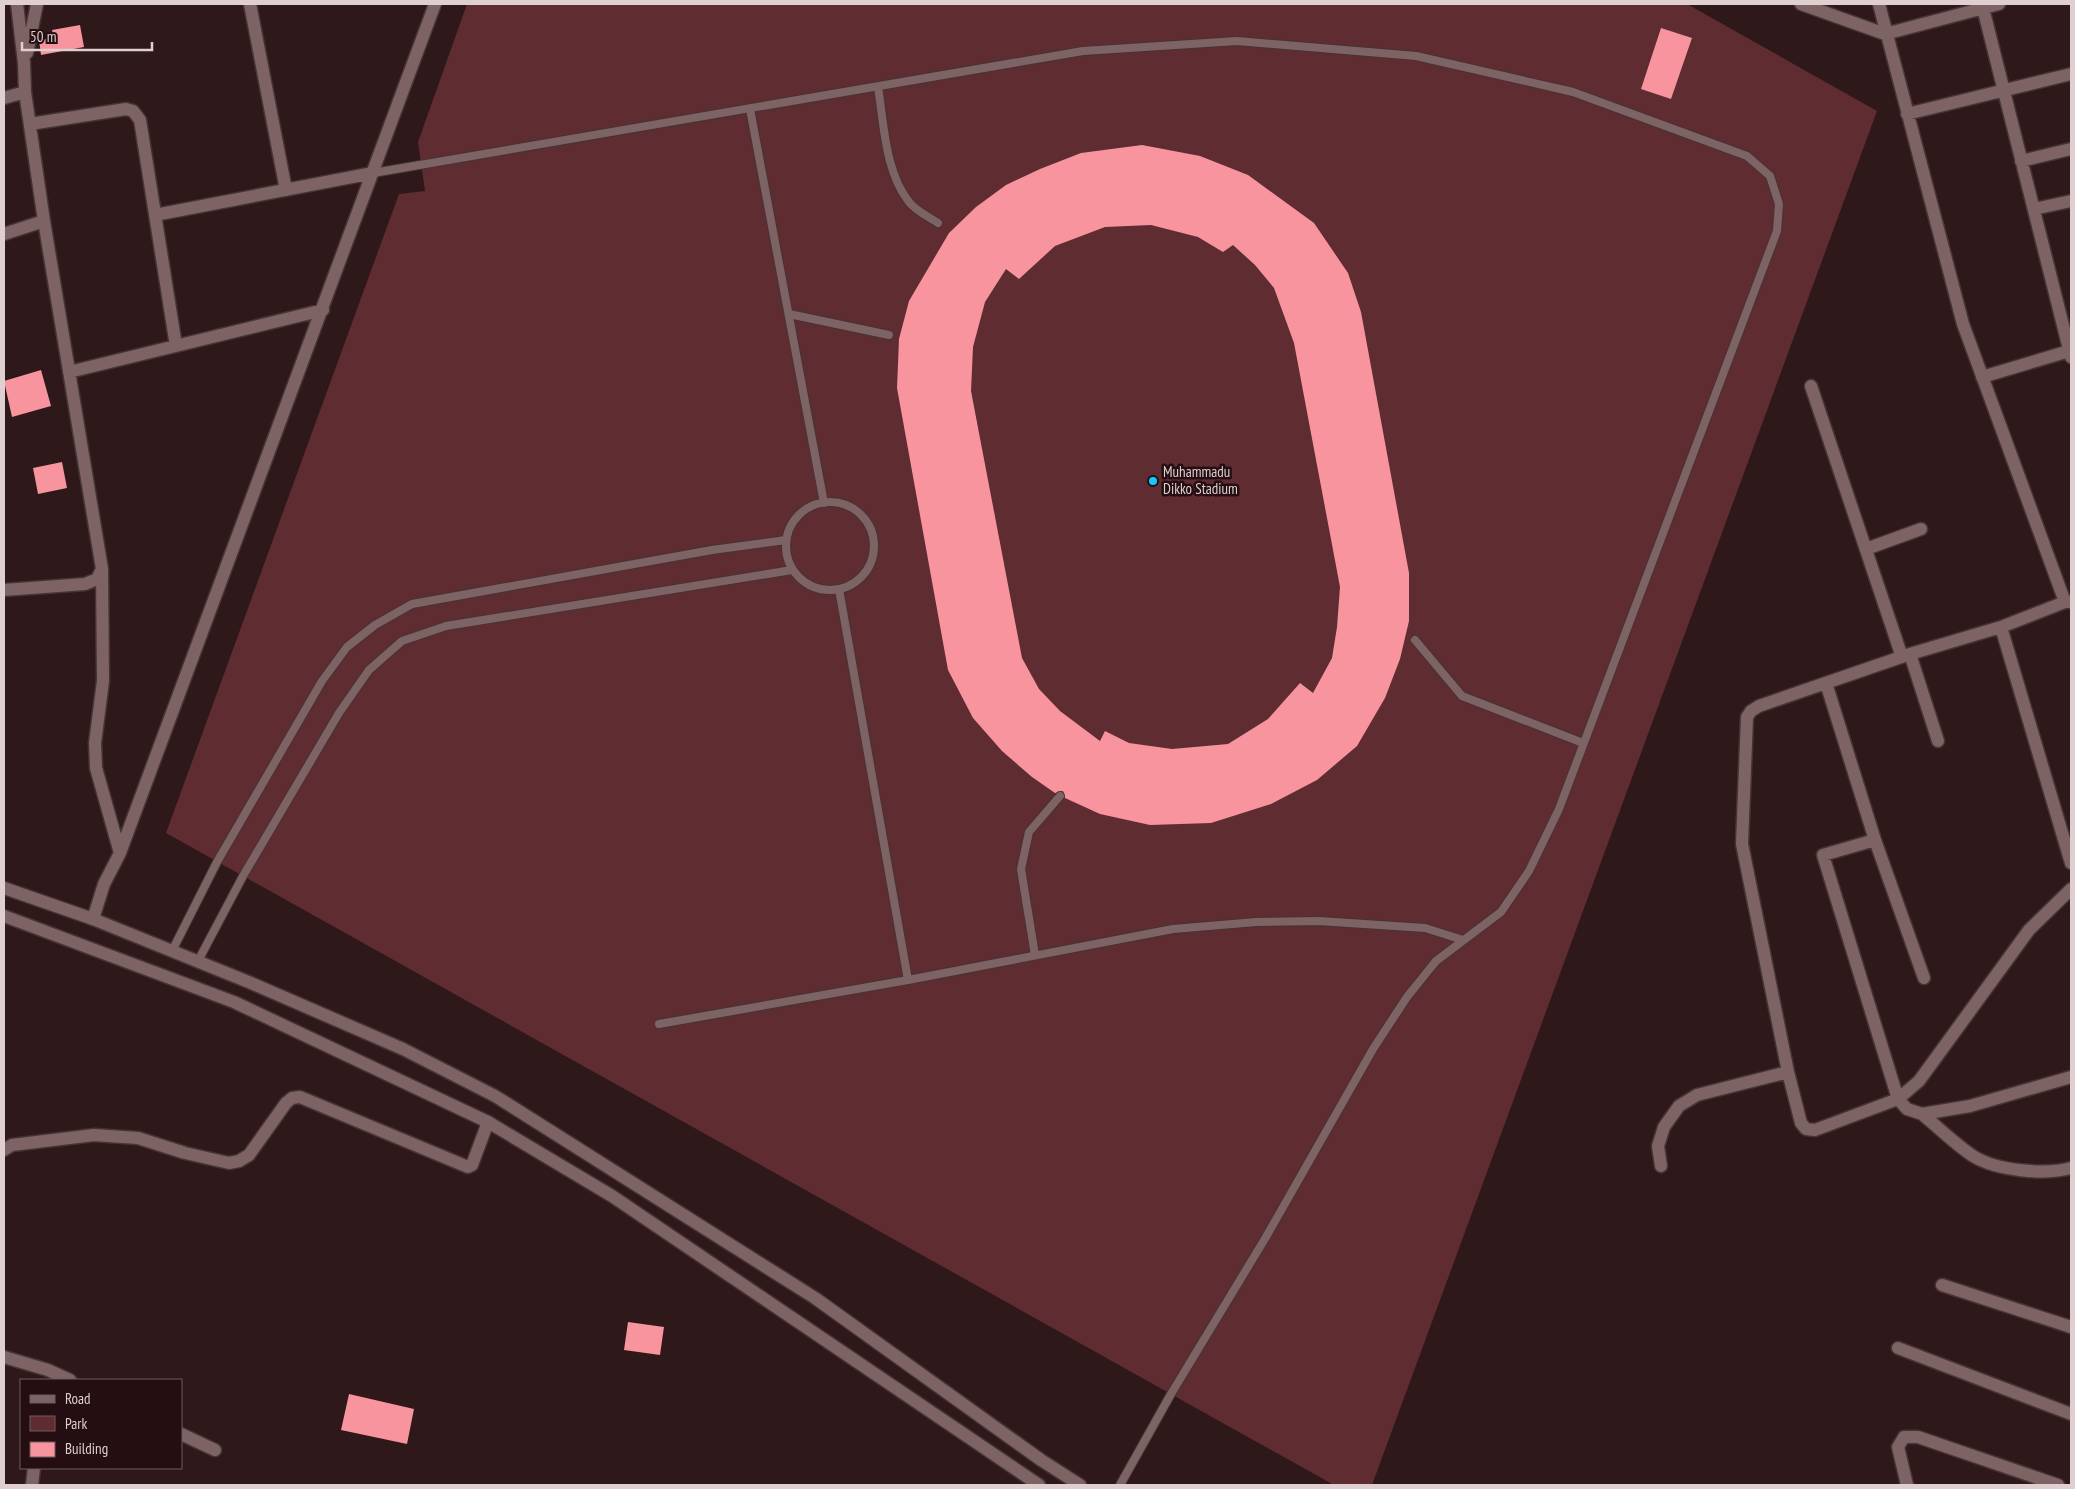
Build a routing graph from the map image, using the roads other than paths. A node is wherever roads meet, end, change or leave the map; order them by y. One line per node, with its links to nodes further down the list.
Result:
1 (17, 4): 10 (street)
2 (37, 4): 10 (street)
3 (250, 4): 22 (street)
4 (435, 4): 21 (street)
5 (1801, 4): 9 (street)
6 (1879, 4): 9 (street)
7 (1999, 4): 8 (street)
8 (1983, 6): 9 (street); 13 (street)
9 (1886, 34): 17 (street)
10 (24, 63): 14 (street)
11 (2071, 74): 13 (street)
12 (878, 87): 16 (lane); 27 (lane); 51 (lane)
13 (2003, 91): 17 (street); 20 (street)
14 (25, 92): 15 (street); 18 (street)
15 (4, 98)
16 (750, 109): 21 (lane); 30 (lane)
17 (1907, 114): 35 (street)
18 (30, 124): 25 (street); 26 (street)
19 (2071, 149): 20 (street)
20 (2021, 161): 24 (street)
21 (373, 173): 22 (street); 29 (street)
22 (286, 190): 25 (street)
23 (2071, 200): 24 (street)
24 (2034, 209): 33 (street)
25 (155, 216): 32 (street)
26 (44, 221): 28 (street); 34 (street)
27 (938, 224)
28 (4, 234)
29 (323, 310): 32 (street); 54 (street)
30 (789, 314): 31 (lane); 37 (lane)
31 (889, 335)
32 (176, 346): 34 (street)
33 (2070, 354): 35 (street)
34 (69, 372): 41 (street)
35 (1982, 377): 45 (street)
36 (1811, 386): 40 (street)
37 (824, 503): 39 (lane); 43 (lane)
38 (1921, 529): 40 (street)
39 (786, 540): 42 (lane); 61 (lane)
40 (1866, 549): 48 (street)
41 (102, 569): 44 (street); 54 (street)
42 (792, 570): 43 (lane); 63 (lane)
43 (840, 589): 65 (lane)
44 (4, 590)
45 (2068, 602): 46 (street)
46 (2001, 627): 48 (street); 55 (street)
47 (1415, 640): 51 (lane)
48 (1906, 655): 49 (street); 50 (street)
49 (1826, 683): 53 (street); 67 (street)
50 (1938, 741)
51 (1583, 743): 60 (lane)
52 (1060, 796): 62 (lane)
53 (1875, 840): 64 (street); 69 (street)
54 (120, 853): 59 (street)
55 (2071, 863)
56 (4, 888): 59 (street)
57 (2071, 888): 69 (street)
58 (4, 916): 71 (street)
59 (93, 919): 61 (street)
60 (1464, 940): 62 (lane); 88 (lane)
61 (172, 951): 63 (street)
62 (1034, 955): 65 (lane)
63 (198, 961): 87 (street)
64 (1924, 978)
65 (908, 980): 66 (lane)
66 (659, 1024)
67 (1788, 1072): 69 (street); 73 (street)
68 (2071, 1077): 70 (street)
69 (1898, 1100): 70 (street)
70 (1922, 1114): 74 (street)
71 (488, 1122): 72 (street); 86 (street)
72 (4, 1150)
73 (1661, 1166)
74 (2071, 1168)
75 (1942, 1285): 76 (street)
76 (2071, 1327)
77 (1898, 1348): 81 (street)
78 (4, 1357): 79 (street)
79 (48, 1375): 80 (street)
80 (66, 1379)
81 (2071, 1414)
82 (182, 1434): 83 (street)
83 (215, 1450)
84 (34, 1469): 85 (street)
85 (32, 1485)
86 (1039, 1485)
87 (1080, 1485)
88 (1120, 1485)
89 (1907, 1485): 90 (street)
90 (2058, 1485)

